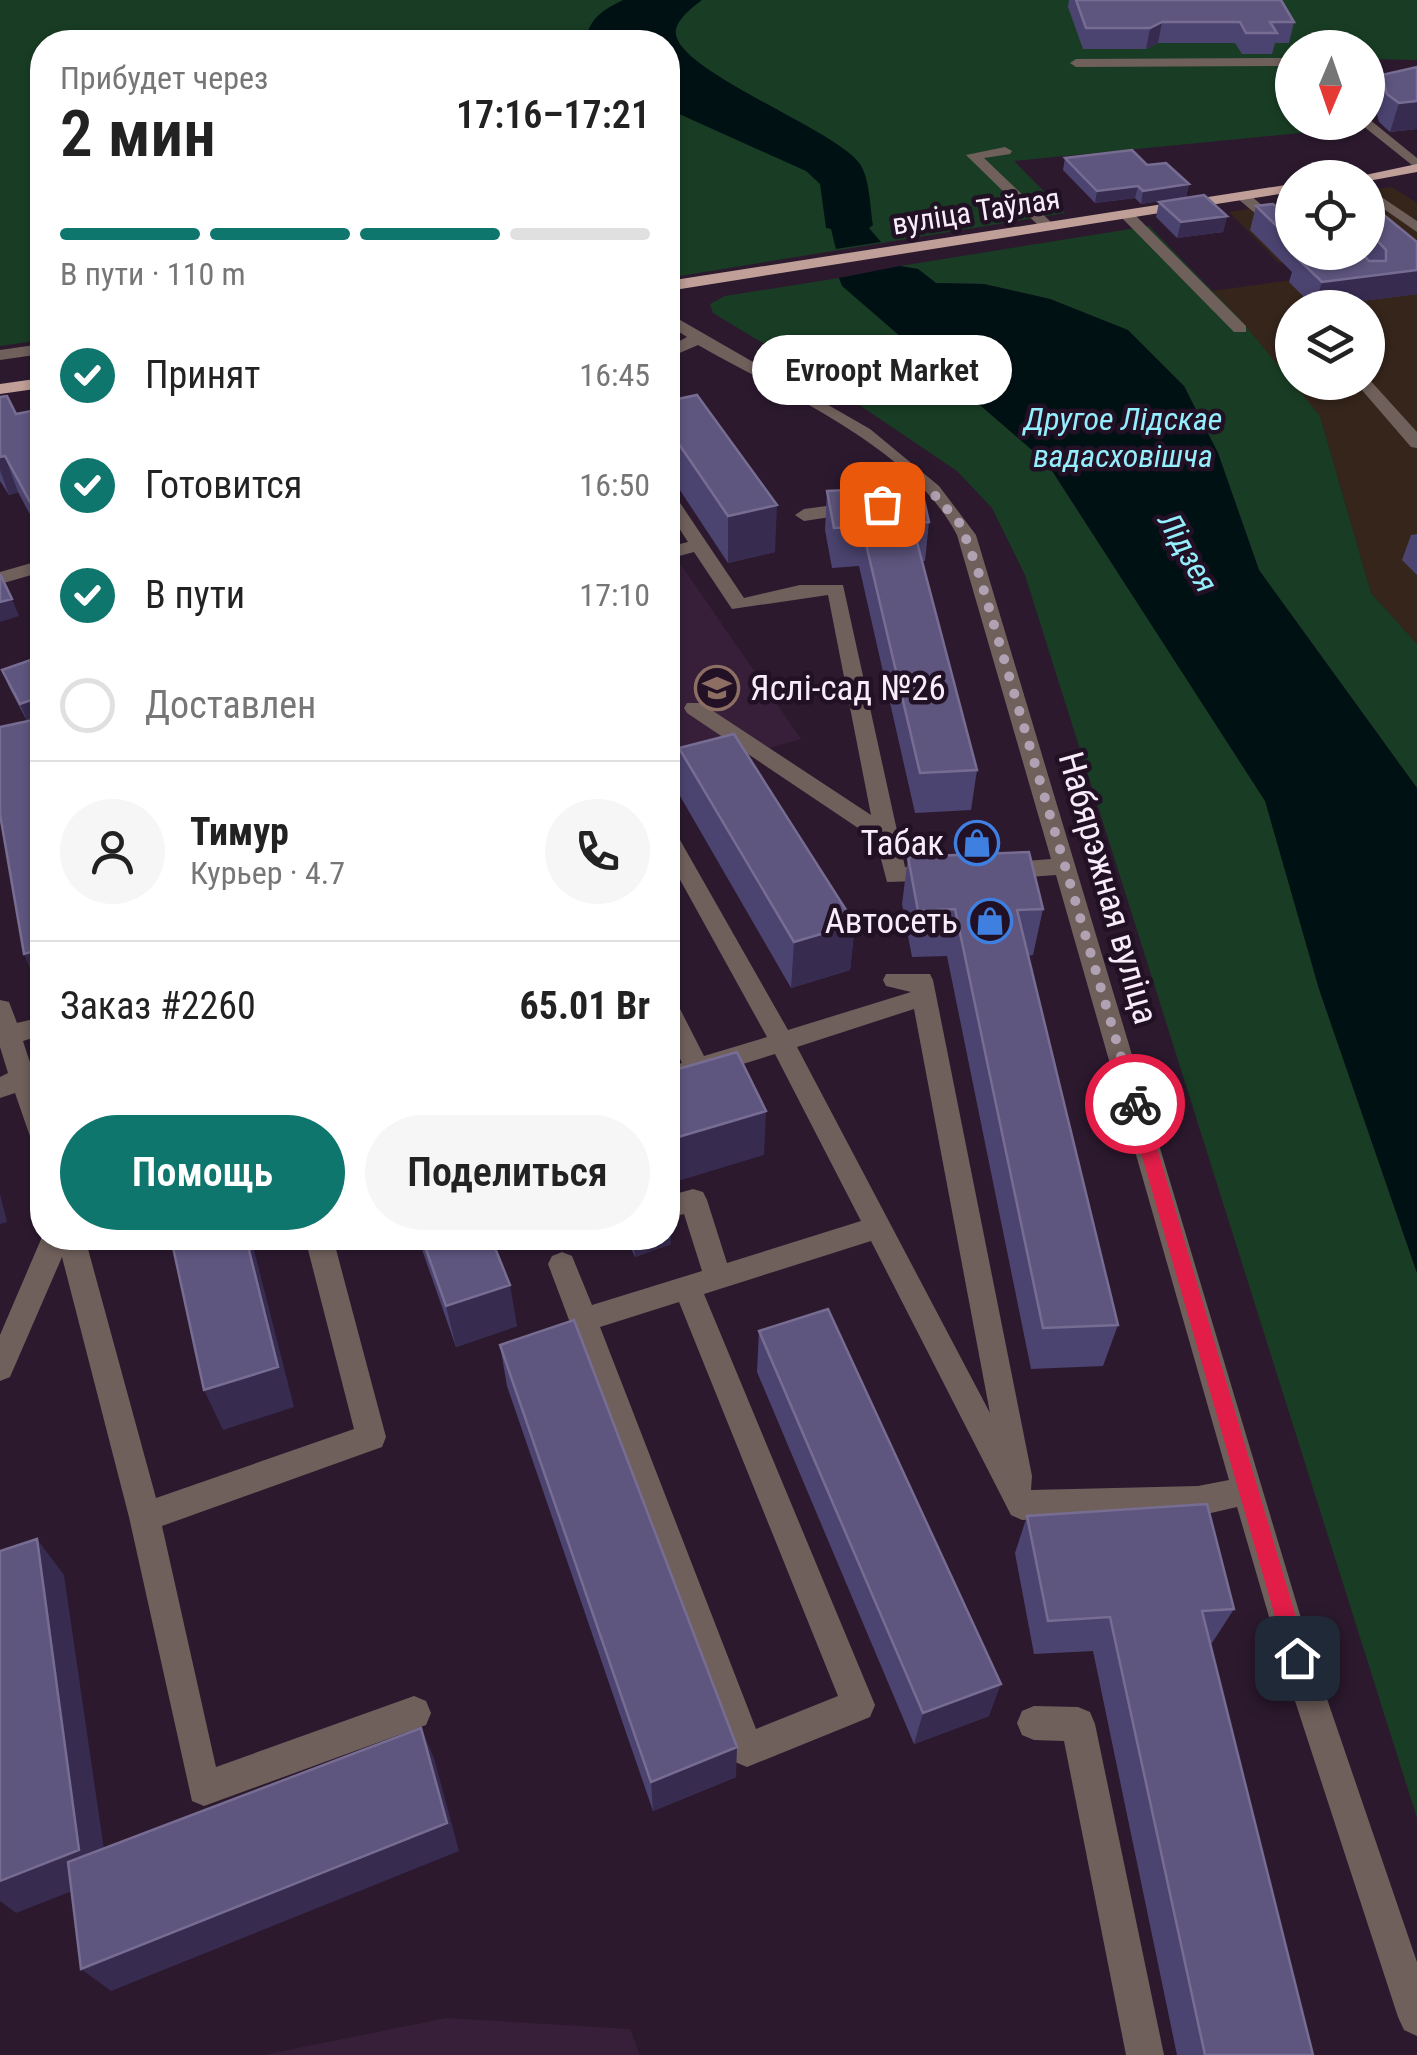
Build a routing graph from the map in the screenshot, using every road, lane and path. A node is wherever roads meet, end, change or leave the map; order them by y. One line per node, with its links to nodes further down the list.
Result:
1 (1210, 43): 2 (street)
2 (1218, 62): 3 (street); 4 (street)
3 (1275, 62)
4 (1076, 63)
5 (1385, 81): 6 (street)
6 (1417, 82)
7 (1385, 139): 9 (street)
8 (1005, 151): 16 (street)
9 (1417, 166): 10 (main road)
10 (1385, 173)
11 (1275, 191): 12 (main road, вуліца Таўлая)
12 (1242, 196): 14 (main road, вуліца Таўлая); 15 (street)
13 (1385, 204): 17 (street)
14 (1126, 214): 16 (main road, вуліца Таўлая); 20 (street)
15 (1275, 225)
16 (1048, 227): 18 (main road, вуліца Таўлая)
17 (1417, 228)
18 (680, 284)
19 (680, 326): 21 (street, Набярэжная вуліца)
20 (1240, 330)
21 (699, 338): 22 (street); 39 (street, Набярэжная вуліца)
22 (680, 347)
23 (30, 351): 24 (street)
24 (0, 355)
25 (30, 384): 26 (main road)
26 (0, 388)
27 (1379, 400): 28 (street)
28 (1417, 443)
29 (882, 504): 30 (street)
30 (804, 516)
31 (680, 517): 32 (street)
32 (698, 545): 33 (street); 37 (street)
33 (680, 550)
34 (30, 569): 35 (street)
35 (0, 578)
36 (694, 708): 37 (street)
37 (887, 836): 39 (street)
38 (680, 860): 46 (street)
39 (1066, 866): 62 (street, Набярэжная вуліца)
40 (895, 980): 41 (street)
41 (924, 997): 46 (street); 63 (street)
42 (0, 1009): 45 (street)
43 (30, 1029): 45 (street)
44 (680, 1033): 47 (street)
45 (10, 1035): 49 (street)
46 (782, 1042): 47 (street); 53 (street)
47 (698, 1068): 48 (street)
48 (680, 1073)
49 (25, 1076): 50 (street); 51 (street)
50 (0, 1088)
51 (30, 1094)
52 (680, 1204): 58 (street)
53 (877, 1228): 58 (street); 63 (street)
54 (51, 1250): 61 (street)
55 (74, 1250): 64 (street)
56 (322, 1250): 64 (street)
57 (561, 1250): 60 (street)
58 (718, 1278): 59 (street)
59 (686, 1288): 60 (street); 60 (street)
60 (584, 1320)
61 (0, 1368)
62 (1250, 1490): 63 (street); 67 (street, Набярэжная вуліца)
63 (1022, 1506)
64 (146, 1517): 65 (street)
65 (414, 1713)
66 (1034, 1723): 68 (street)
67 (1417, 2017)
68 (1145, 2055)

